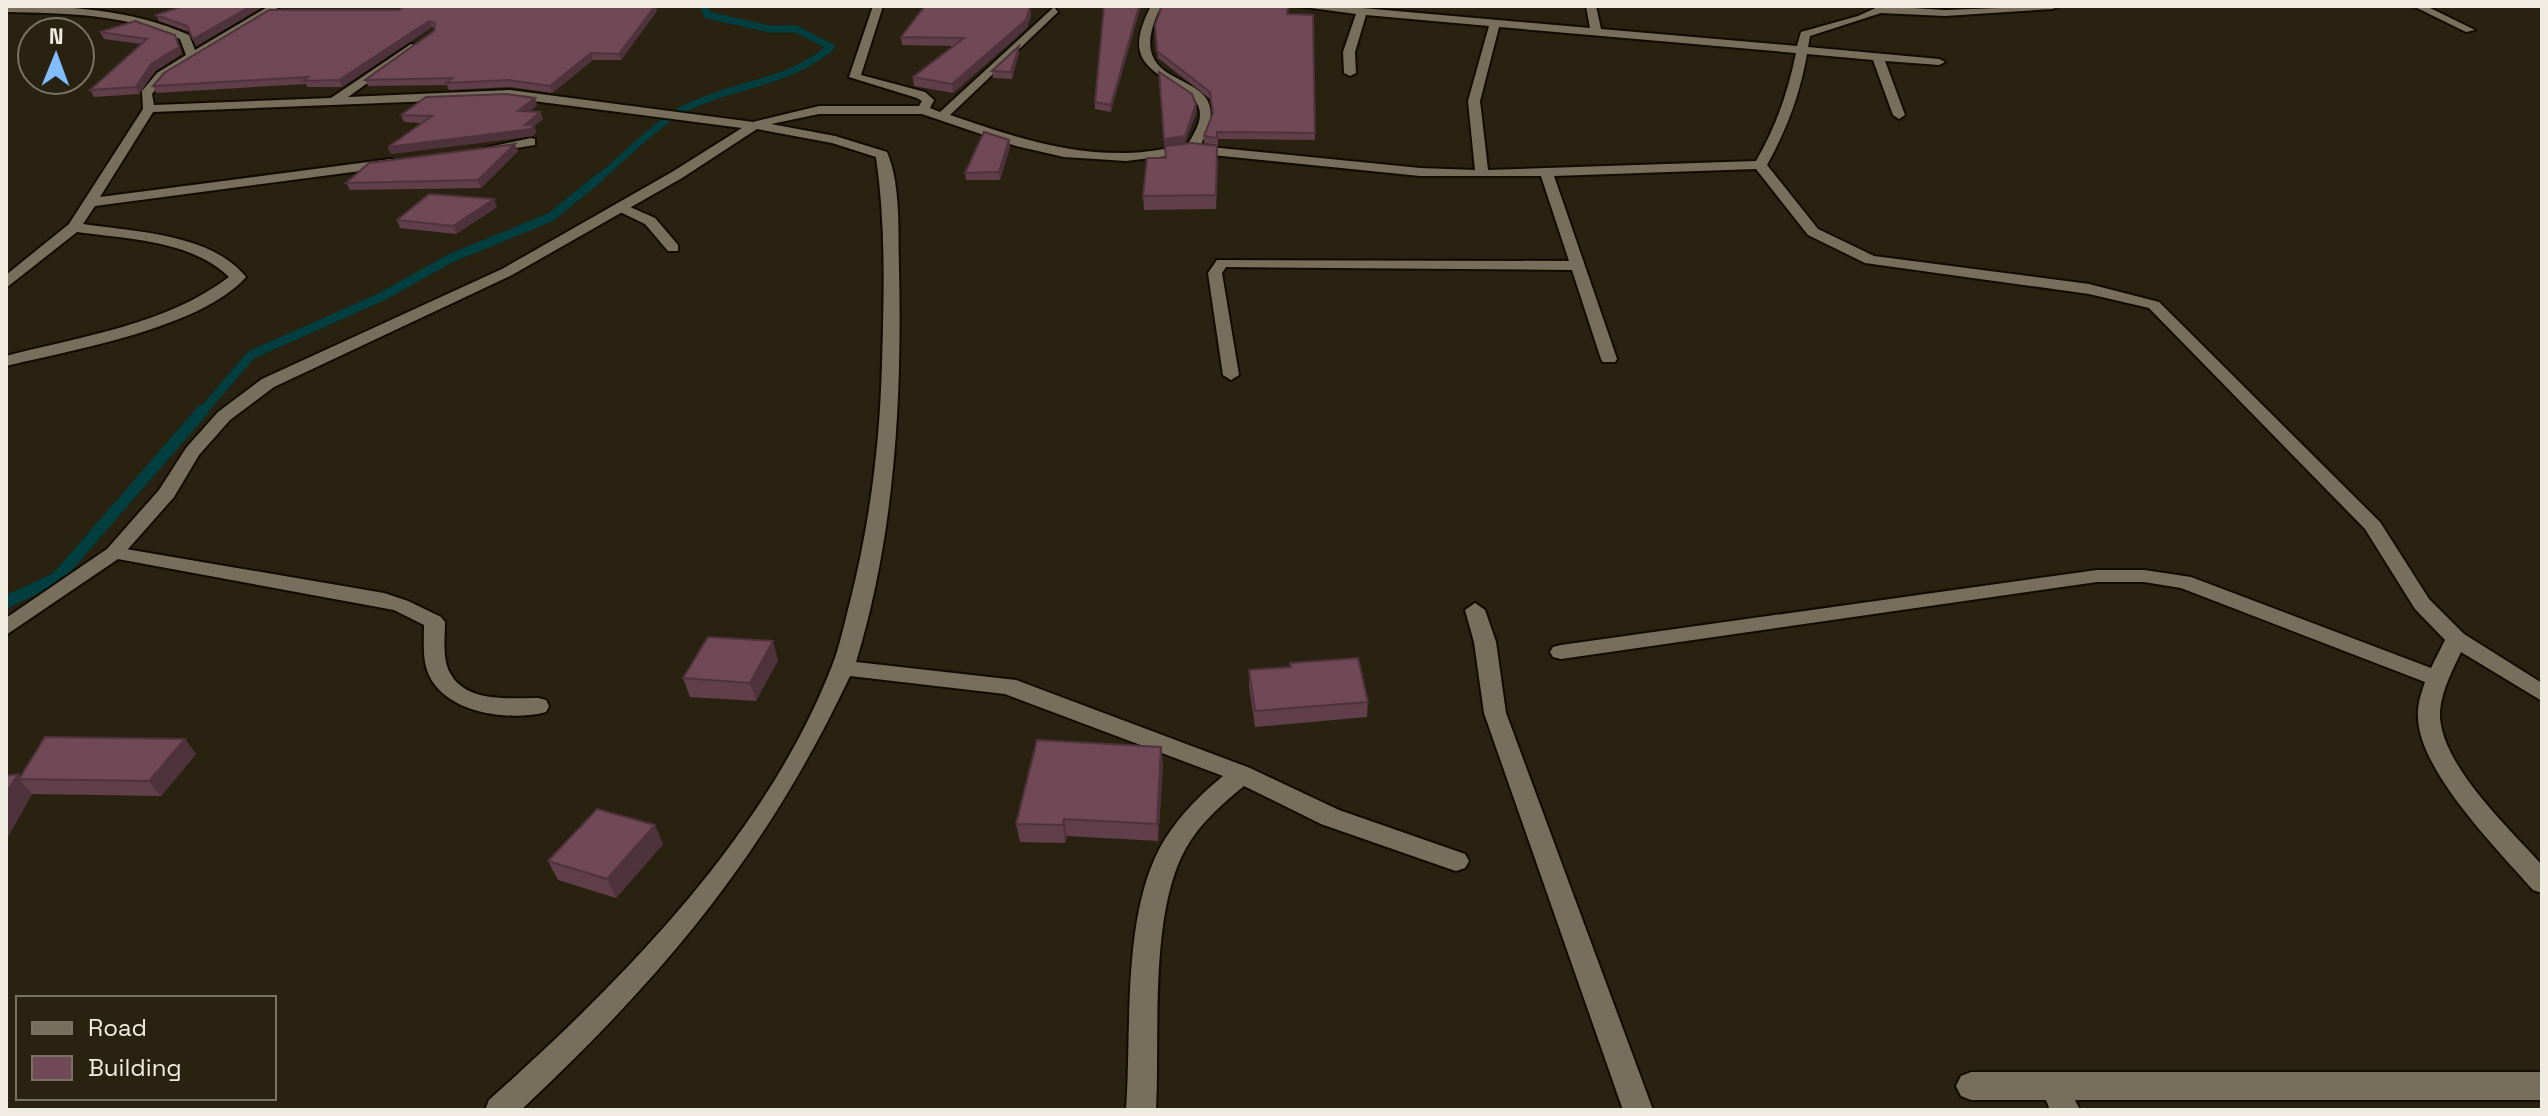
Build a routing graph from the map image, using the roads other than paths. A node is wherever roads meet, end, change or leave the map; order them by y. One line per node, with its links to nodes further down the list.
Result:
1 (878, 6): 24 (street)
2 (1156, 6): 29 (street)
3 (1301, 6): 12 (street)
4 (1591, 6): 15 (street)
5 (2053, 6): 9 (street)
6 (2418, 6): 14 (street)
7 (35, 8): 10 (street); 18 (street)
8 (276, 8): 18 (street)
9 (1885, 8): 17 (street)
10 (6, 9)
11 (1054, 10): 26 (street)
12 (1362, 11): 13 (street); 21 (street)
13 (1495, 22): 15 (street); 34 (street)
14 (2470, 30)
15 (1596, 32): 17 (street)
16 (419, 42): 22 (street)
17 (1801, 52): 19 (street); 32 (street)
18 (192, 55): 23 (street)
19 (1878, 58): 20 (street); 25 (street)
20 (1939, 62)
21 (1350, 73)
22 (333, 102): 23 (street); 27 (street)
23 (149, 109): 35 (street)
24 (923, 110): 26 (street); 27 (street)
25 (1899, 115)
26 (941, 117): 29 (street)
27 (755, 125): 36 (street); 49 (street)
28 (531, 142): 30 (street)
29 (1192, 149): 34 (street)
30 (473, 151)
31 (400, 161): 35 (street)
32 (1760, 165): 33 (street); 47 (street)
33 (1546, 171): 34 (street); 39 (street)
34 (1482, 174)
35 (90, 202): 37 (street)
36 (621, 207): 38 (street); 44 (street)
37 (74, 227): 40 (street); 42 (street)
38 (673, 248)
39 (1578, 266): 41 (street); 43 (street)
40 (6, 283)
41 (1609, 359)
42 (6, 361)
43 (1231, 375)
44 (114, 553): 46 (street); 52 (street)
45 (1475, 610): 61 (street)
46 (6, 628)
47 (2456, 639): 50 (street); 51 (street)
48 (1561, 652): 50 (street)
49 (843, 668): 53 (street); 59 (street)
50 (2438, 679): 55 (street)
51 (2542, 693)
52 (538, 706)
53 (1242, 774): 54 (street); 60 (street)
54 (1456, 861)
55 (2542, 883)
56 (1971, 1086): 58 (street)
57 (2542, 1086): 58 (street)
58 (2059, 1098)
59 (500, 1110)
60 (1141, 1110)
61 (1638, 1110)

